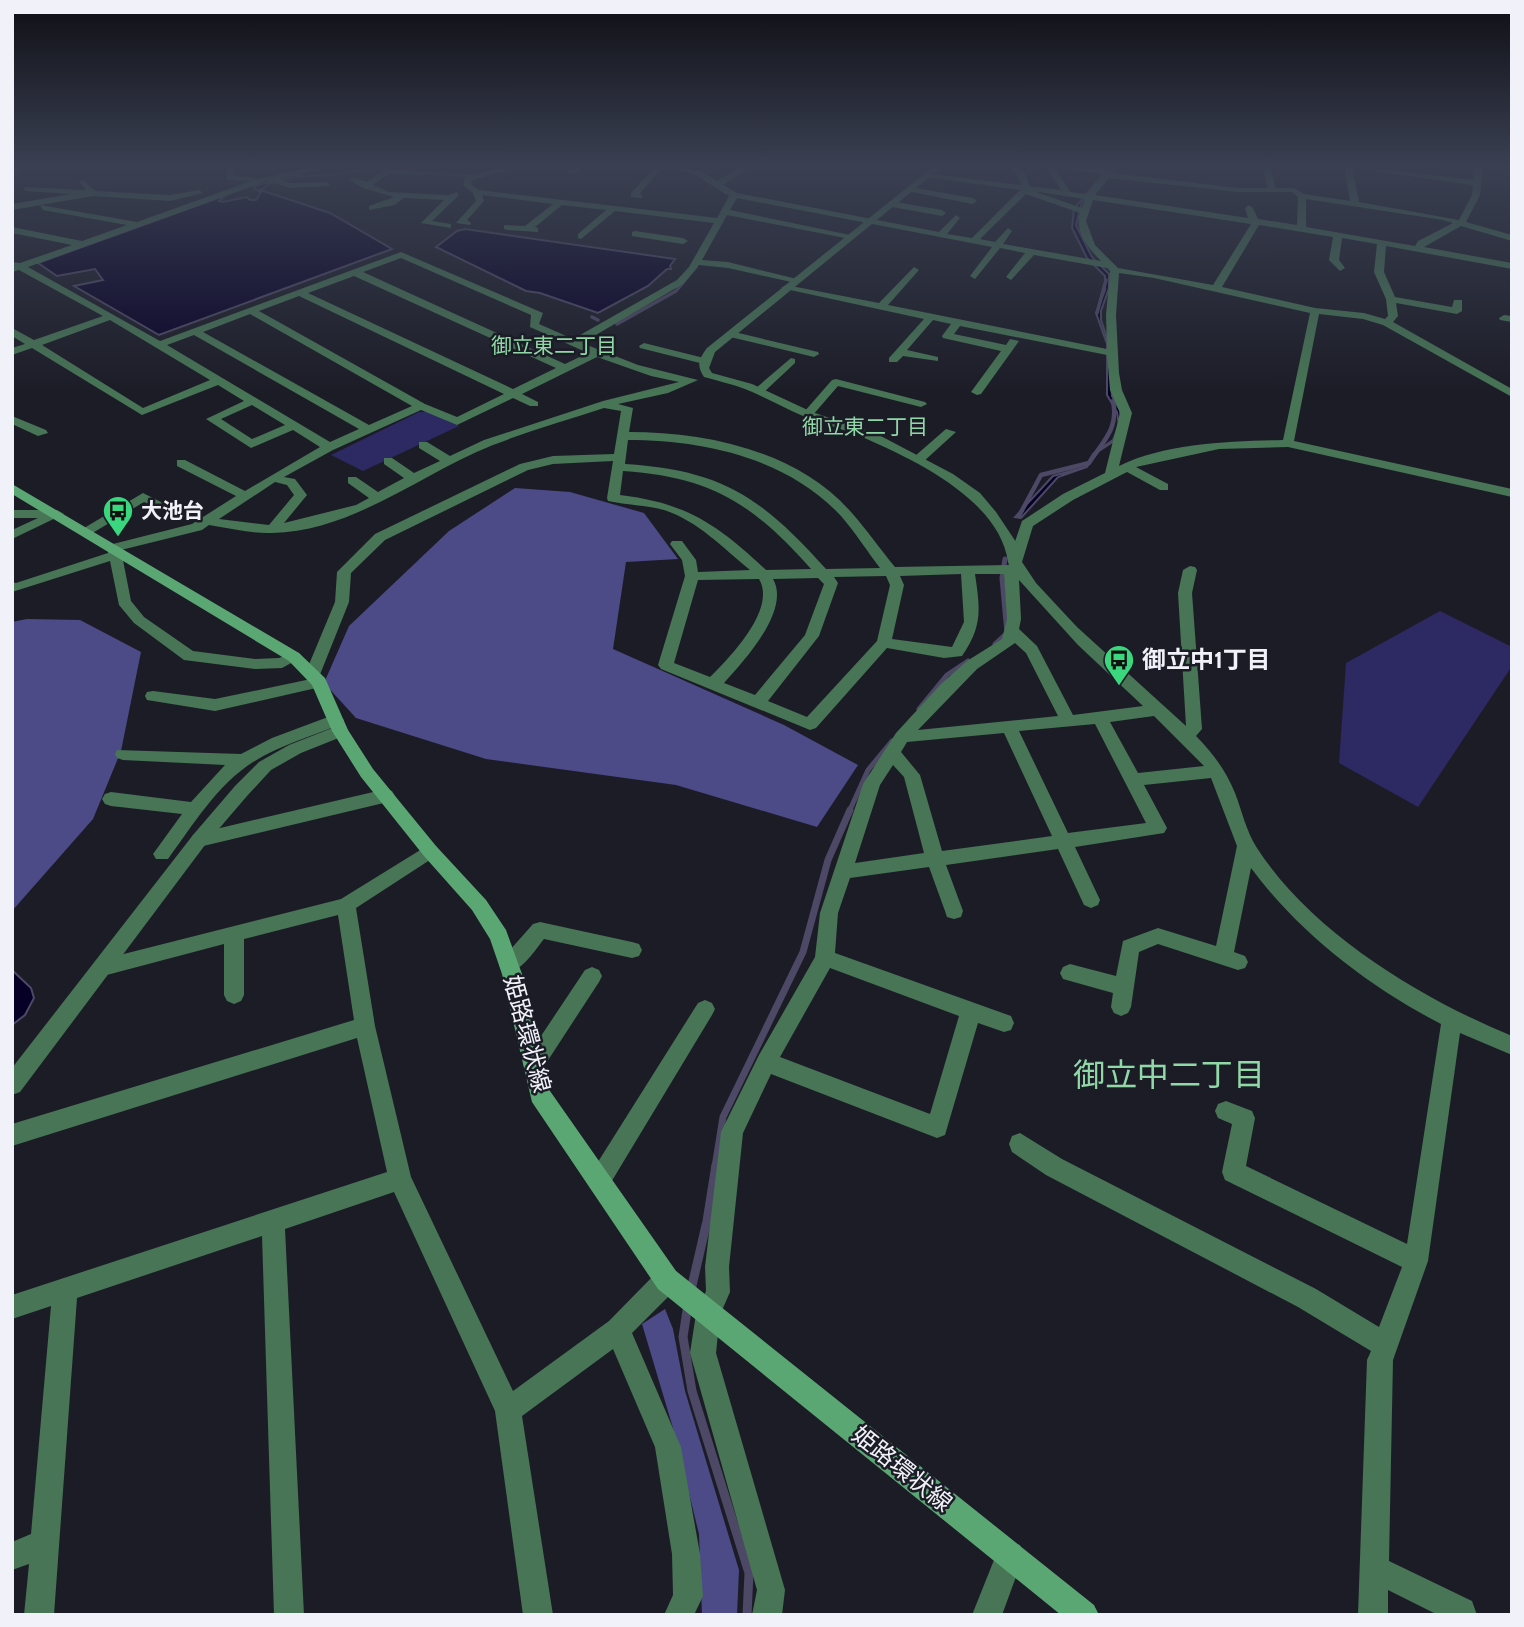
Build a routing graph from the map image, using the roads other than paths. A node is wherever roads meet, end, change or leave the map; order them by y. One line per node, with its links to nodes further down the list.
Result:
1 (72, 242): 13 (street)
2 (88, 242): 13 (street)
3 (706, 242): 19 (street)
4 (843, 242): 27 (street)
5 (980, 242): 14 (street)
6 (1000, 242): 14 (street)
7 (1089, 242): 22 (street)
8 (1244, 242): 28 (street)
9 (1338, 242): 18 (street)
10 (1382, 242): 16 (street); 30 (street)
11 (1423, 242): 16 (street)
12 (1488, 242): 15 (street)
13 (82, 244): 21 (street)
14 (998, 245): 17 (street); 25 (street)
15 (1512, 245)
16 (1419, 248): 20 (street)
17 (1032, 251): 22 (street); 26 (street)
18 (1322, 259)
19 (696, 262): 27 (street); 44 (street)
20 (1512, 266)
21 (15, 267): 35 (street)
22 (1111, 268): 28 (street); 49 (street)
23 (914, 270): 32 (street)
24 (354, 272): 29 (street); 44 (street); 55 (street)
25 (975, 276)
26 (1011, 277)
27 (791, 284): 32 (street); 41 (street)
28 (1216, 289): 34 (street)
29 (299, 292): 33 (street); 63 (street)
30 (1391, 299): 31 (street); 38 (street)
31 (1458, 302)
32 (881, 307): 36 (street)
33 (250, 310): 40 (street); 69 (street)
34 (1314, 311): 38 (street); 77 (street)
35 (111, 316): 43 (street); 45 (street)
36 (931, 317): 37 (street); 52 (street)
37 (958, 322): 42 (street); 47 (street)
38 (1387, 323): 64 (street)
39 (12, 331): 43 (street)
40 (194, 331): 45 (street); 73 (street)
41 (730, 334): 51 (street); 53 (street)
42 (1019, 334): 47 (street); 49 (street)
43 (34, 344): 48 (street); 59 (street)
44 (574, 344): 50 (street)
45 (158, 345): 59 (street)
46 (644, 346): 53 (street)
47 (1008, 349): 62 (street)
48 (12, 352)
49 (1107, 352): 86 (street)
50 (596, 353): 55 (street); 58 (street)
51 (814, 354)
52 (934, 359)
53 (704, 361): 56 (street)
54 (791, 361): 60 (street)
55 (564, 368): 63 (street)
56 (708, 375): 58 (street); 60 (street)
57 (880, 376): 61 (street)
58 (692, 380): 66 (street)
59 (218, 381): 65 (street)
60 (760, 390): 70 (street)
61 (867, 390): 68 (street); 70 (street)
62 (977, 392)
63 (513, 394): 67 (street); 69 (street)
64 (1512, 394)
65 (250, 402): 72 (street); 72 (street)
66 (607, 403): 76 (street); 82 (street)
67 (534, 404)
68 (921, 404)
69 (421, 406): 73 (street)
70 (808, 414): 80 (street)
71 (12, 419): 75 (street)
72 (293, 426): 79 (street)
73 (368, 429): 79 (street)
74 (950, 432): 80 (street)
75 (42, 433)
76 (623, 436): 83 (street); 107 (street)
77 (1288, 443): 84 (street); 92 (street)
78 (423, 445): 82 (street)
79 (329, 447): 87 (street)
80 (919, 459): 104 (street)
81 (388, 461): 88 (street)
82 (449, 461): 88 (street)
83 (618, 462): 108 (street); 109 (street); 115 (street)
84 (1127, 467): 86 (street); 91 (street)
85 (170, 473): 93 (street)
86 (1111, 473): 104 (street)
87 (273, 478): 93 (street); 99 (street)
88 (413, 478): 94 (street)
89 (352, 480): 94 (street)
90 (12, 488): 97 (main road, 姫路環状線)
91 (1164, 488)
92 (1512, 493)
93 (245, 496): 98 (street)
94 (378, 498): 99 (street)
95 (163, 506): 100 (street)
96 (12, 514): 97 (street)
97 (57, 514): 100 (main road, 姫路環状線); 101 (street)
98 (206, 521): 99 (street); 103 (street)
99 (272, 529)
100 (86, 531): 103 (main road, 姫路環状線)
101 (12, 535)
102 (677, 544): 110 (street)
103 (115, 552): 111 (street); 114 (main road, 姫路環状線); 114 (street)
104 (1010, 567): 105 (street); 112 (street); 119 (street)
105 (967, 570): 107 (street); 113 (street)
106 (1191, 570): 124 (street)
107 (891, 572): 108 (street); 113 (street)
108 (822, 573): 109 (street); 118 (street)
109 (762, 575): 110 (street); 116 (street)
110 (692, 576): 116 (street)
111 (12, 586)
112 (1012, 630): 121 (street); 125 (street)
113 (884, 642): 118 (street)
114 (294, 657): 115 (main road, 姫路環状線)
115 (316, 678): 117 (street); 122 (main road, 姫路環状線)
116 (714, 683): 118 (street)
117 (153, 696)
118 (758, 702)
119 (1156, 710): 120 (street); 124 (street)
120 (1100, 718): 121 (street); 130 (street)
121 (1068, 721): 123 (street)
122 (338, 725): 128 (street); 131 (main road, 姫路環状線); 134 (street)
123 (1009, 727): 125 (street); 135 (street)
124 (1186, 736): 129 (street)
125 (902, 737): 126 (street)
126 (892, 753): 139 (street); 140 (street)
127 (123, 754): 128 (street)
128 (244, 760): 133 (street)
129 (1216, 771): 130 (street); 136 (street)
130 (1136, 780): 135 (street)
131 (386, 796): 134 (street); 137 (main road, 姫路環状線)
132 (111, 799): 133 (street)
133 (196, 809): 138 (street)
134 (199, 840): 148 (street)
135 (1063, 841): 139 (street); 141 (street)
136 (1246, 847): 151 (street); 156 (street)
137 (430, 851): 142 (street); 147 (main road, 姫路環状線)
138 (162, 854)
139 (935, 859): 140 (street); 143 (street)
140 (841, 872): 146 (street)
141 (1091, 900)
142 (346, 905): 144 (street); 158 (street)
143 (954, 911)
144 (234, 933): 148 (street); 152 (street)
145 (632, 950): 147 (street)
146 (825, 958): 155 (street); 160 (street)
147 (509, 965): 161 (main road, 姫路環状線)
148 (103, 967): 162 (street)
149 (1070, 972): 151 (street)
150 (592, 976): 161 (street)
151 (1125, 987): 153 (street)
152 (234, 995)
153 (1121, 1007)
154 (705, 1009): 167 (street)
155 (971, 1011): 157 (street); 160 (street)
156 (1452, 1019): 159 (street); 169 (street)
157 (1003, 1023)
158 (365, 1026): 164 (street); 166 (street)
159 (1512, 1046)
160 (766, 1062): 173 (street)
161 (534, 1064): 167 (main road, 姫路環状線)
162 (12, 1085)
163 (1226, 1111): 169 (street)
164 (12, 1135)
165 (1020, 1144): 175 (street)
166 (400, 1179): 168 (street); 176 (street)
167 (599, 1181): 170 (main road, 姫路環状線)
168 (273, 1222): 171 (street); 182 (street)
169 (1416, 1261): 175 (street)
170 (671, 1283): 173 (main road, 姫路環状線); 174 (street)
171 (65, 1292): 172 (street); 177 (street)
172 (12, 1307)
173 (703, 1309): 178 (main road, 姫路環状線); 185 (street)
174 (618, 1330): 176 (street); 184 (street)
175 (1385, 1345): 180 (street)
176 (508, 1410): 183 (street)
177 (43, 1544): 179 (street); 181 (street)
178 (1010, 1555): 186 (street); 187 (main road, 姫路環状線)
179 (12, 1556)
180 (1373, 1569): 188 (street); 189 (street)
181 (39, 1615)
182 (289, 1615)
183 (538, 1615)
184 (679, 1615)
185 (767, 1615)
186 (987, 1615)
187 (1084, 1615)
188 (1373, 1615)
189 (1462, 1615)

